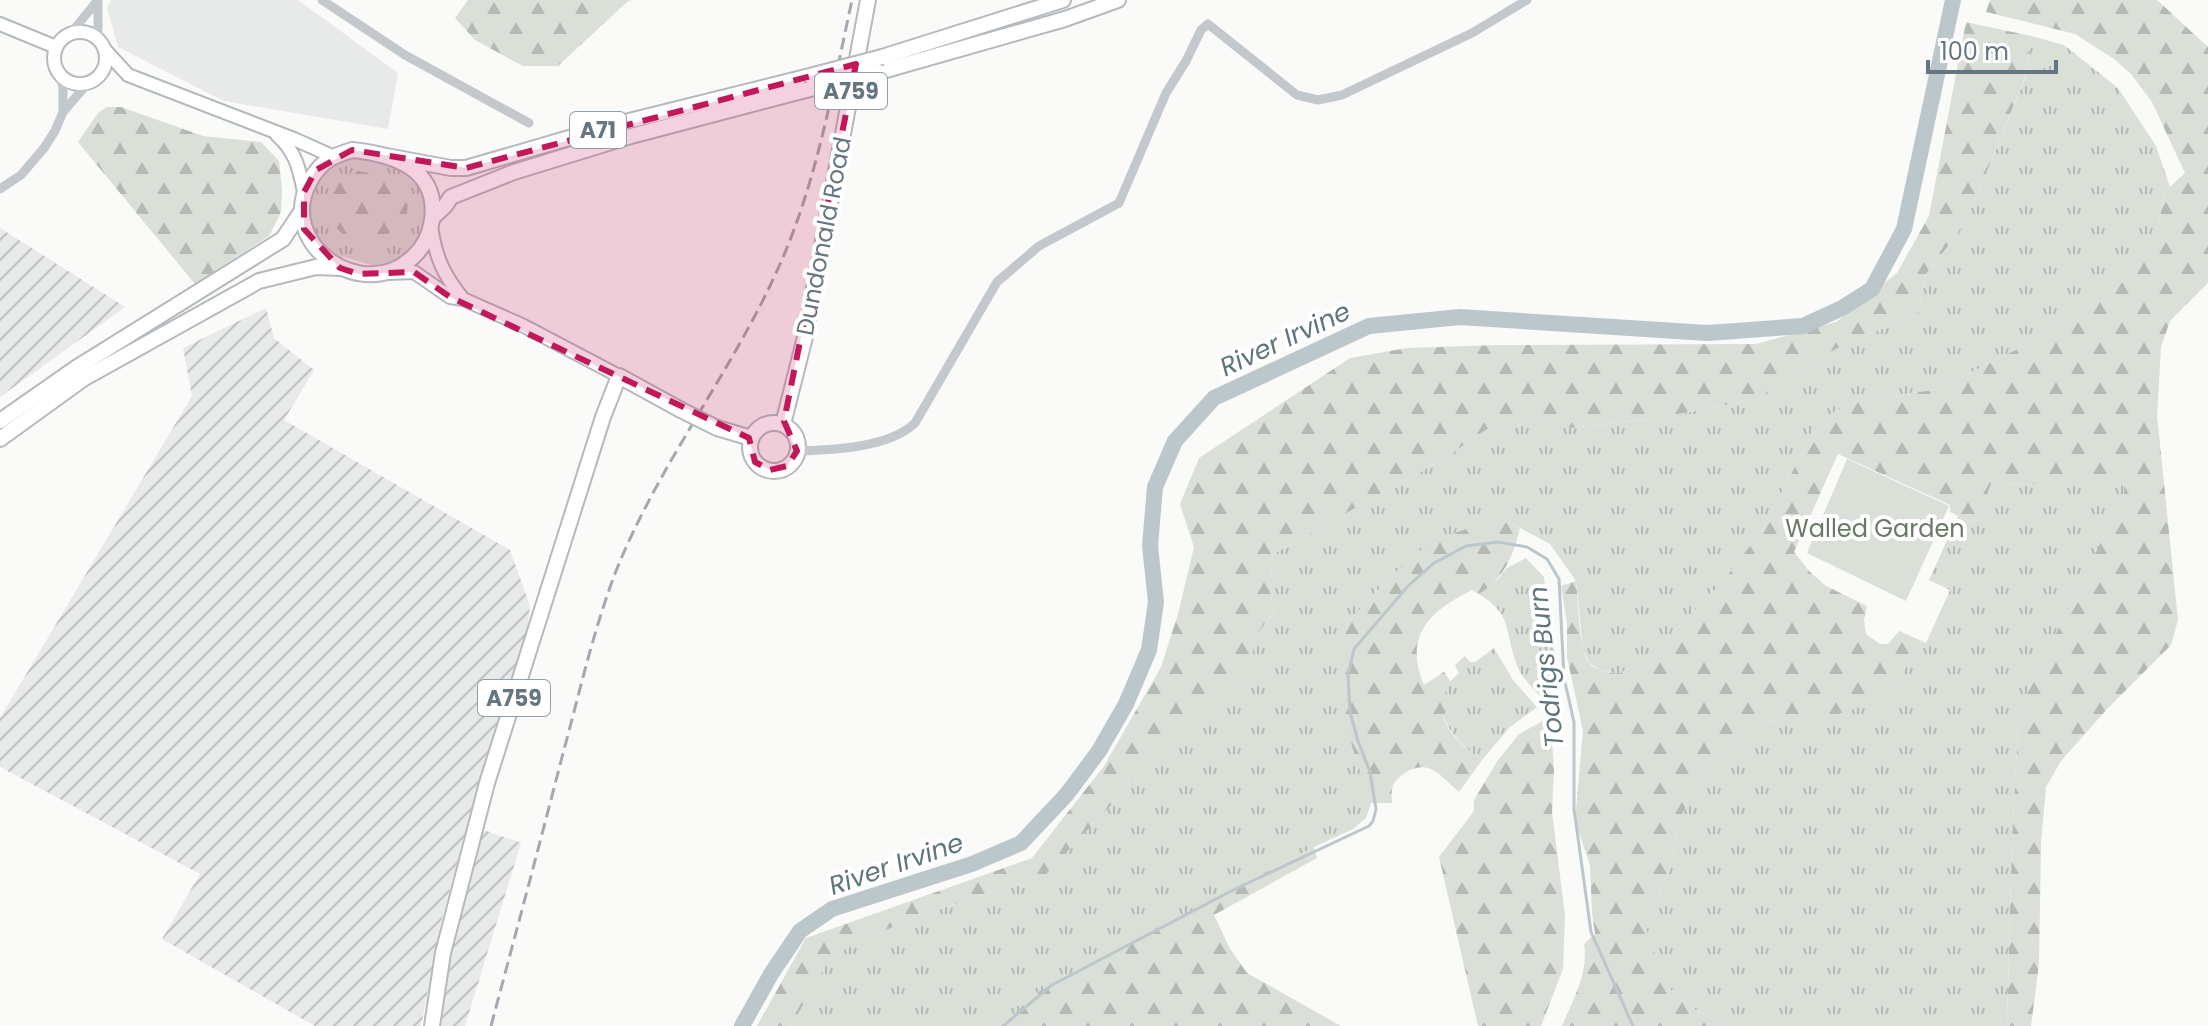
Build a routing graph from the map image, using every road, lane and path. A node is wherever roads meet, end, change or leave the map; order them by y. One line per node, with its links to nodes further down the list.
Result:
1 (98, 0): 8 (street); 9 (street)
2 (322, 0): 17 (street)
3 (868, 0): 30 (main road, Dundonald Road / A759)
4 (1063, 0): 15 (main road, A71, bridge)
5 (1118, 0): 15 (main road, A71, bridge)
6 (1527, 0): 33 (street)
7 (0, 24): 10 (main road)
8 (71, 33): 9 (main road); 10 (main road)
9 (98, 37): 11 (main road)
10 (56, 47): 12 (main road)
11 (106, 51): 13 (main road); 14 (main road)
12 (59, 73): 14 (main road); 16 (street)
13 (128, 75): 14 (main road); 18 (main road)
14 (92, 81): 16 (street)
15 (808, 83): 20 (main road, A71); 24 (main road, A71)
16 (63, 112): 21 (street)
17 (529, 123)
18 (271, 130): 19 (main road); 22 (main road)
19 (332, 156): 20 (main road, A71); 22 (main road)
20 (386, 156): 24 (main road, A71)
21 (0, 189)
22 (304, 192): 23 (main road)
23 (301, 212): 25 (main road); 29 (main road)
24 (432, 222): 26 (main road, A71); 27 (main road)
25 (340, 268): 26 (main road); 32 (main road)
26 (383, 273): 27 (main road)
27 (463, 299): 28 (main road)
28 (619, 376): 31 (main road, bridge); 34 (main road, A759)
29 (0, 421)
30 (783, 424): 31 (main road); 33 (main road)
31 (751, 438): 33 (main road)
32 (0, 439)
33 (797, 451)
34 (432, 1026)

